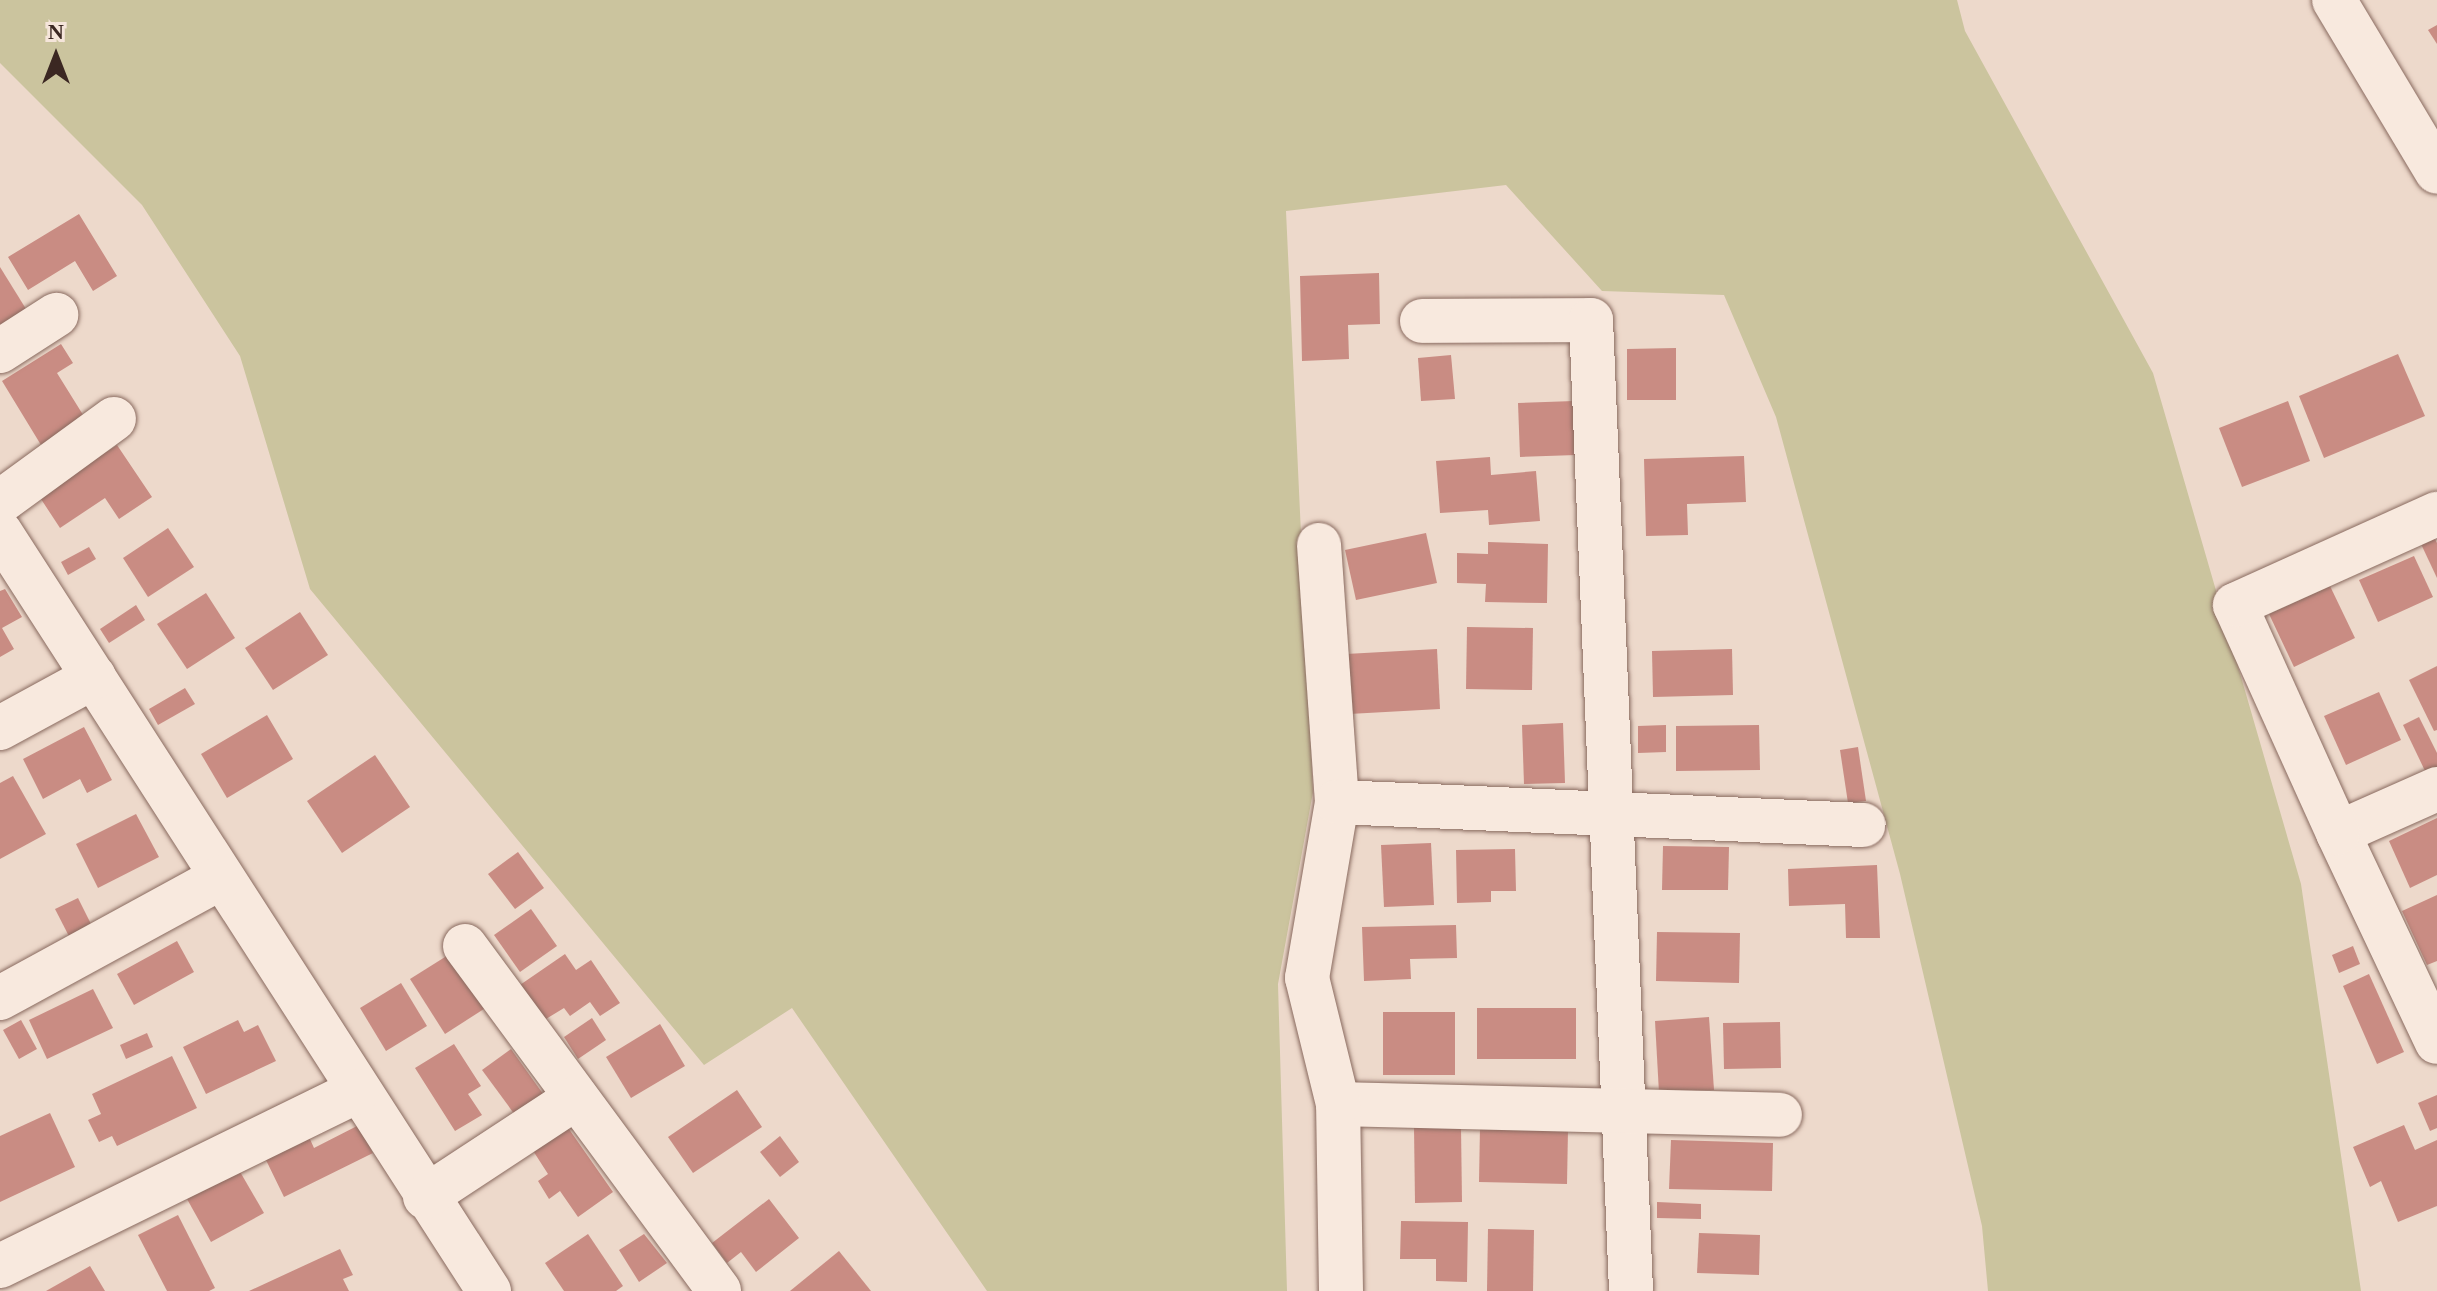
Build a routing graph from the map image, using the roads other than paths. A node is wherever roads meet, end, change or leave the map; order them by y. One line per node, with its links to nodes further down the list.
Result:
1 (2334, 0): 2 (street)
2 (2434, 161)
3 (56, 315): 5 (street)
4 (1422, 321): 15 (street)
5 (0, 351)
6 (114, 419): 7 (street)
7 (0, 502)
8 (2437, 514): 17 (street)
9 (0, 532): 11 (street)
10 (1319, 545): 14 (street)
11 (94, 677): 12 (street); 18 (street)
12 (0, 728)
13 (2437, 789): 17 (street)
14 (1337, 802): 15 (street); 24 (street)
15 (1612, 815): 16 (street); 25 (street)
16 (1863, 825)
17 (2338, 833): 21 (street)
18 (220, 878): 20 (street); 22 (street)
19 (465, 946): 23 (street)
20 (0, 998)
21 (2437, 1042)
22 (358, 1091): 27 (street); 28 (street)
23 (576, 1098): 27 (street); 30 (street)
24 (1338, 1104): 25 (street); 31 (street)
25 (1623, 1110): 26 (street); 32 (street)
26 (1780, 1115)
27 (425, 1197): 29 (street)
28 (0, 1266)
29 (489, 1291)
30 (719, 1291)
31 (1341, 1291)
32 (1631, 1291)

